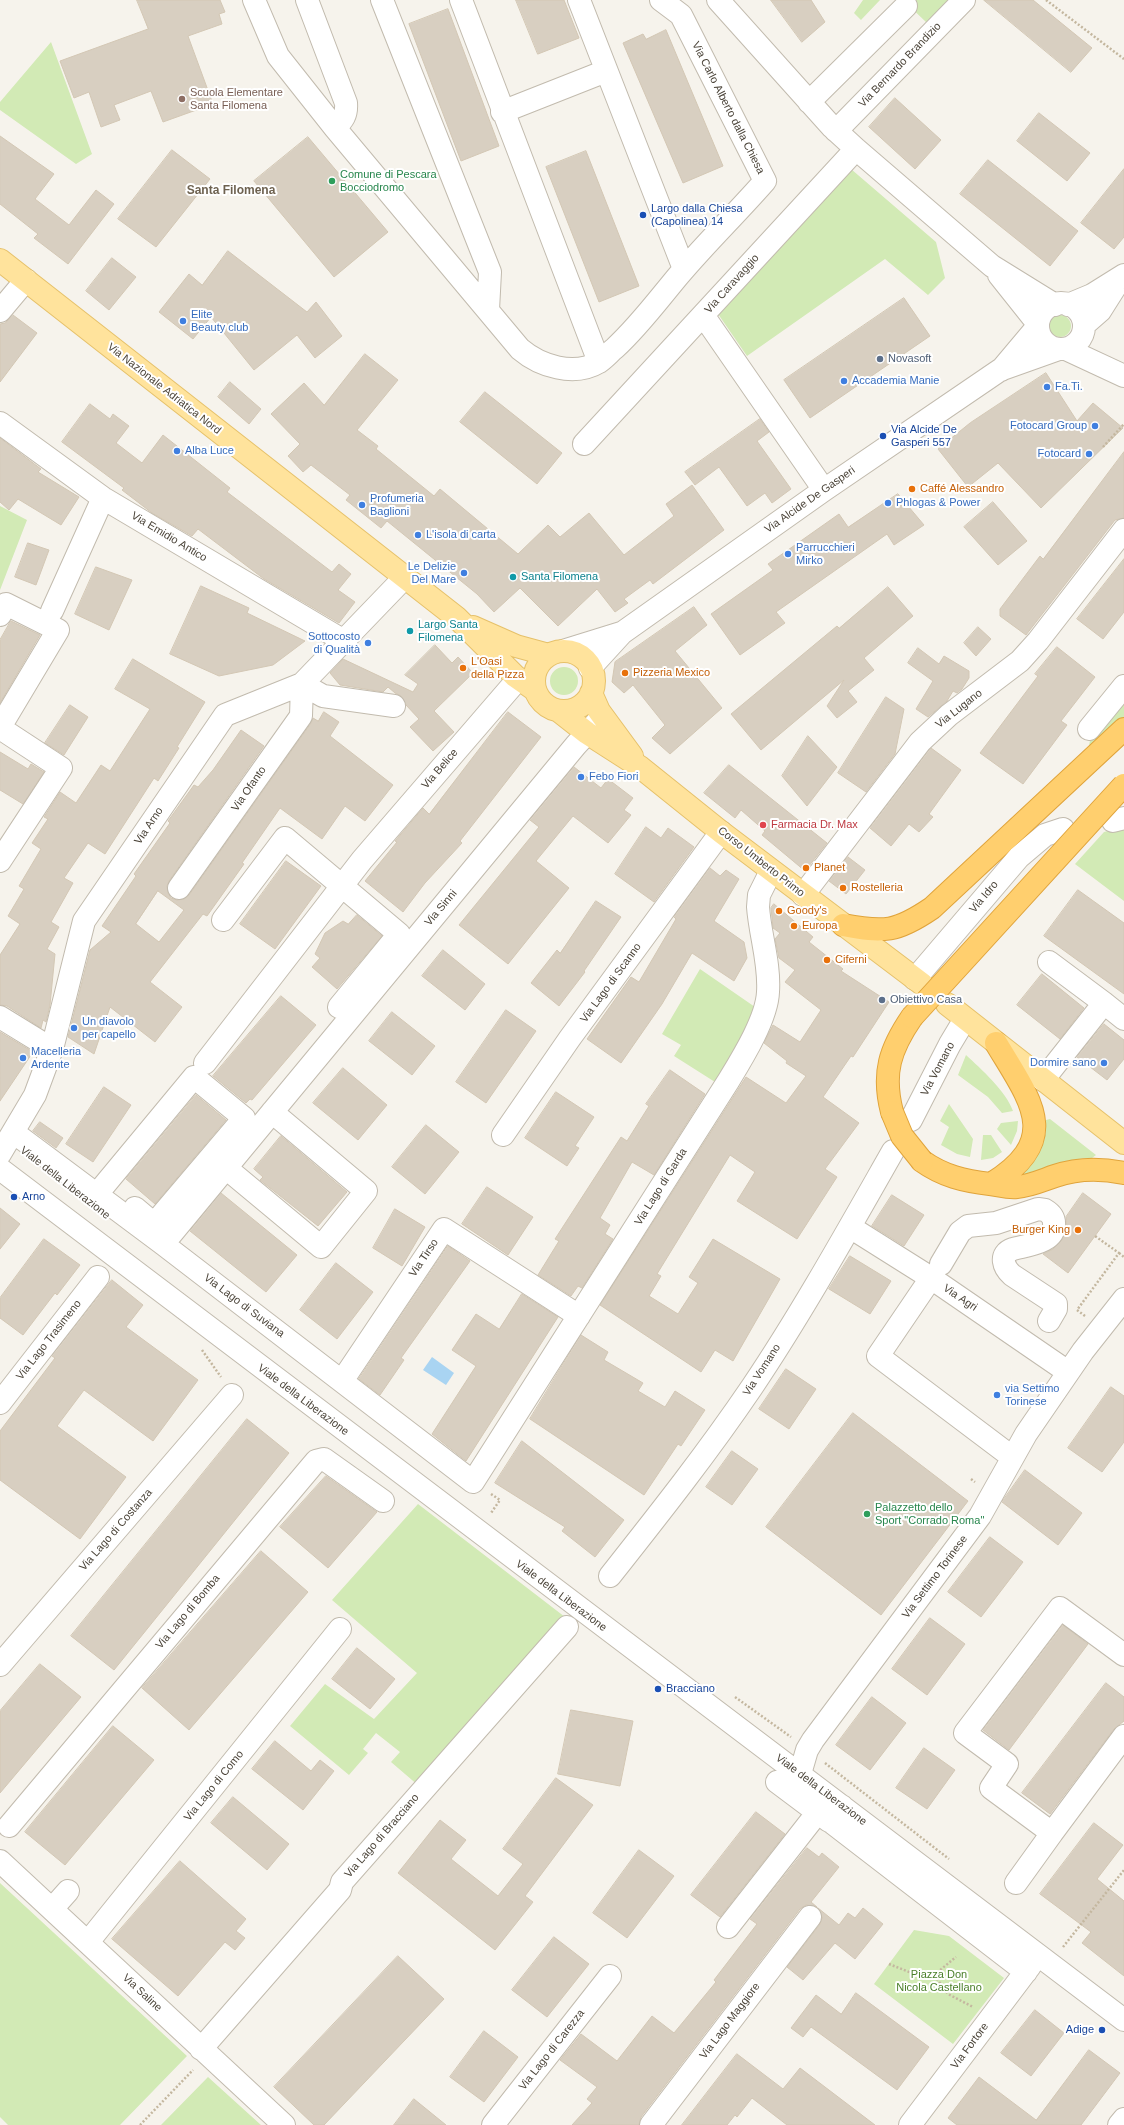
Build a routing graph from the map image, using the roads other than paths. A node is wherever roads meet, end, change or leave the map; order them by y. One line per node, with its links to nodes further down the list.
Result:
1 (254, 0): 13 (street, Via Carlo Alberto dalla Chiesa)
2 (307, 0): 13 (street)
3 (461, 0): 12 (street)
4 (579, 0): 10 (street)
5 (661, 0): 18 (street, Via Carlo Alberto dalla Chiesa)
6 (718, 0): 11 (street)
7 (964, 0): 14 (street, Via Bernardo Brandizio)
8 (384, 5): 22 (street)
9 (906, 6): 11 (street)
10 (606, 71): 12 (street); 18 (street)
11 (809, 102): 14 (street)
12 (502, 112): 28 (street)
13 (335, 128): 22 (street, Via Carlo Alberto dalla Chiesa)
14 (836, 131): 15 (street)
15 (856, 149): 17 (street); 24 (street, Via Caravaggio)
16 (0, 260): 20 (main road, Via Nazionale Adriatica Nord)
17 (992, 266): 21 (street); 25 (street)
18 (684, 269): 28 (street, Via Carlo Alberto dalla Chiesa)
19 (1122, 277): 21 (street); 26 (street)
20 (26, 280): 23 (street); 36 (main road, Via Nazionale Adriatica Nord)
21 (1062, 305): 25 (street); 26 (street)
22 (488, 310): 28 (street, Via Carlo Alberto dalla Chiesa)
23 (0, 311)
24 (703, 315): 32 (street); 33 (street, Via Caravaggio)
25 (1038, 325): 27 (street); 29 (street, Via Alcide De Gasperi)
26 (1083, 329): 27 (street); 30 (street)
27 (1063, 349): 29 (street, Via Alcide De Gasperi); 30 (street)
28 (598, 362)
29 (1000, 370): 33 (street, Via Alcide De Gasperi)
30 (1124, 376)
31 (0, 423): 34 (street, Via Emidio Antico)
32 (584, 444)
33 (824, 490): 40 (street, Via Alcide De Gasperi)
34 (103, 498): 37 (street); 41 (street, Via Emidio Antico)
35 (1124, 530): 63 (street, Via Lugano)
36 (404, 577): 39 (main road, Via Nazionale Adriatica Nord); 41 (street, Via Arno)
37 (52, 611)
38 (0, 615): 51 (street)
39 (461, 621): 42 (main road); 45 (main road)
40 (622, 632): 42 (street, Via Alcide De Gasperi); 43 (street, Via Alcide De Gasperi)
41 (344, 642): 44 (street, Via Arno)
42 (556, 653): 43 (main road); 45 (main road)
43 (590, 668): 47 (main road)
44 (302, 684): 48 (street); 62 (street, Via Ofanto); 74 (street, Via Arno)
45 (527, 684): 49 (main road); 61 (street, Via Belice)
46 (1124, 686): 53 (street)
47 (591, 693): 49 (main road); 50 (main road, Corso Umberto Primo)
48 (394, 706)
49 (559, 710): 54 (main road, Corso Umberto Primo)
50 (602, 716): 54 (street, Via Sinni); 55 (main road, Corso Umberto Primo)
51 (0, 728): 59 (street)
52 (1124, 728): 65 (highway)
53 (1089, 729)
54 (587, 733): 55 (main road, Corso Umberto Primo); 77 (street, Via Sinni)
55 (640, 767): 58 (main road, Corso Umberto Primo)
56 (1124, 785): 78 (highway, bridge)
57 (1063, 829): 67 (street, Via Idro)
58 (721, 832): 60 (main road, Corso Umberto Primo); 79 (street, Via Lago di Scanno)
59 (0, 861)
60 (771, 871): 63 (main road, Corso Umberto Primo); 94 (street, Via Lago di Garda)
61 (342, 886): 64 (street); 75 (street, Via Belice); 77 (street)
62 (179, 888)
63 (803, 895): 65 (main road, Corso Umberto Primo)
64 (223, 920)
65 (843, 925): 67 (main road, Corso Umberto Primo)
66 (1049, 962): 68 (street)
67 (918, 981)
68 (1104, 1003): 72 (street); 76 (street)
69 (948, 1004): 71 (main road)
70 (0, 1016): 74 (street)
71 (966, 1019): 73 (main road); 78 (street, Via Vomano)
72 (1124, 1019)
73 (996, 1043): 76 (main road); 86 (highway)
74 (52, 1049): 80 (street, Via Arno)
75 (205, 1063)
76 (1043, 1080): 81 (main road)
77 (270, 1108): 83 (street); 83 (street)
78 (902, 1116): 86 (highway, bridge)
79 (503, 1135)
80 (6, 1139): 87 (street, Via Lago di Suviana); 89 (street, Viale della Liberazione)
81 (1124, 1143)
82 (893, 1151): 88 (street, Via Vomano)
83 (226, 1168): 90 (street)
84 (0, 1170): 109 (street, Viale della Liberazione)
85 (1124, 1173): 86 (highway)
86 (991, 1184)
87 (101, 1189): 87 (street); 90 (street, Via Lago di Suviana)
88 (850, 1227): 91 (street, Via Agri); 103 (street, Via Vomano)
89 (131, 1233)
90 (163, 1244): 97 (street, Via Lago di Suviana)
91 (936, 1271): 95 (street); 96 (street, Via Agri); 100 (street)
92 (98, 1277): 99 (street, Via Lago Trasimeno)
93 (1124, 1299): 96 (street, Via Settimo Torinese)
94 (579, 1316): 97 (street, Via Tirso); 101 (street, Via Lago di Garda)
95 (1050, 1321)
96 (1068, 1372): 100 (street, Via Settimo Torinese)
97 (342, 1381): 101 (street, Via Lago di Suviana)
98 (232, 1395): 107 (street, Via Lago di Costanza)
99 (0, 1403)
100 (1012, 1457): 109 (street, Via Settimo Torinese)
101 (473, 1482)
102 (383, 1501): 112 (street, Via Lago di Bomba)
103 (610, 1576)
104 (567, 1627): 123 (street, Via Lago di Bracciano)
105 (340, 1630): 120 (street, Via Lago di Como)
106 (1122, 1650): 113 (street)
107 (0, 1665)
108 (1124, 1736): 113 (street)
109 (800, 1774): 111 (street, Viale della Liberazione)
110 (777, 1782): 111 (street)
111 (830, 1813): 119 (street); 122 (street, Viale della Liberazione); 128 (street, Via Fortore)
112 (8, 1826)
113 (1052, 1833): 115 (street)
114 (0, 1861): 117 (street, Via Saline)
115 (1016, 1883)
116 (68, 1891): 117 (street)
117 (52, 1909): 120 (street, Via Saline)
118 (810, 1917): 127 (street, Via Lago Maggiore)
119 (728, 1926)
120 (88, 1942): 123 (street, Via Saline)
121 (610, 1976): 126 (street, Via Lago di Carezza)
122 (1124, 2020)
123 (205, 2052): 125 (street, Via Saline)
124 (1124, 2119): 129 (street)
125 (284, 2125)
126 (493, 2125)
127 (651, 2125)
128 (910, 2125)
129 (1119, 2125)

